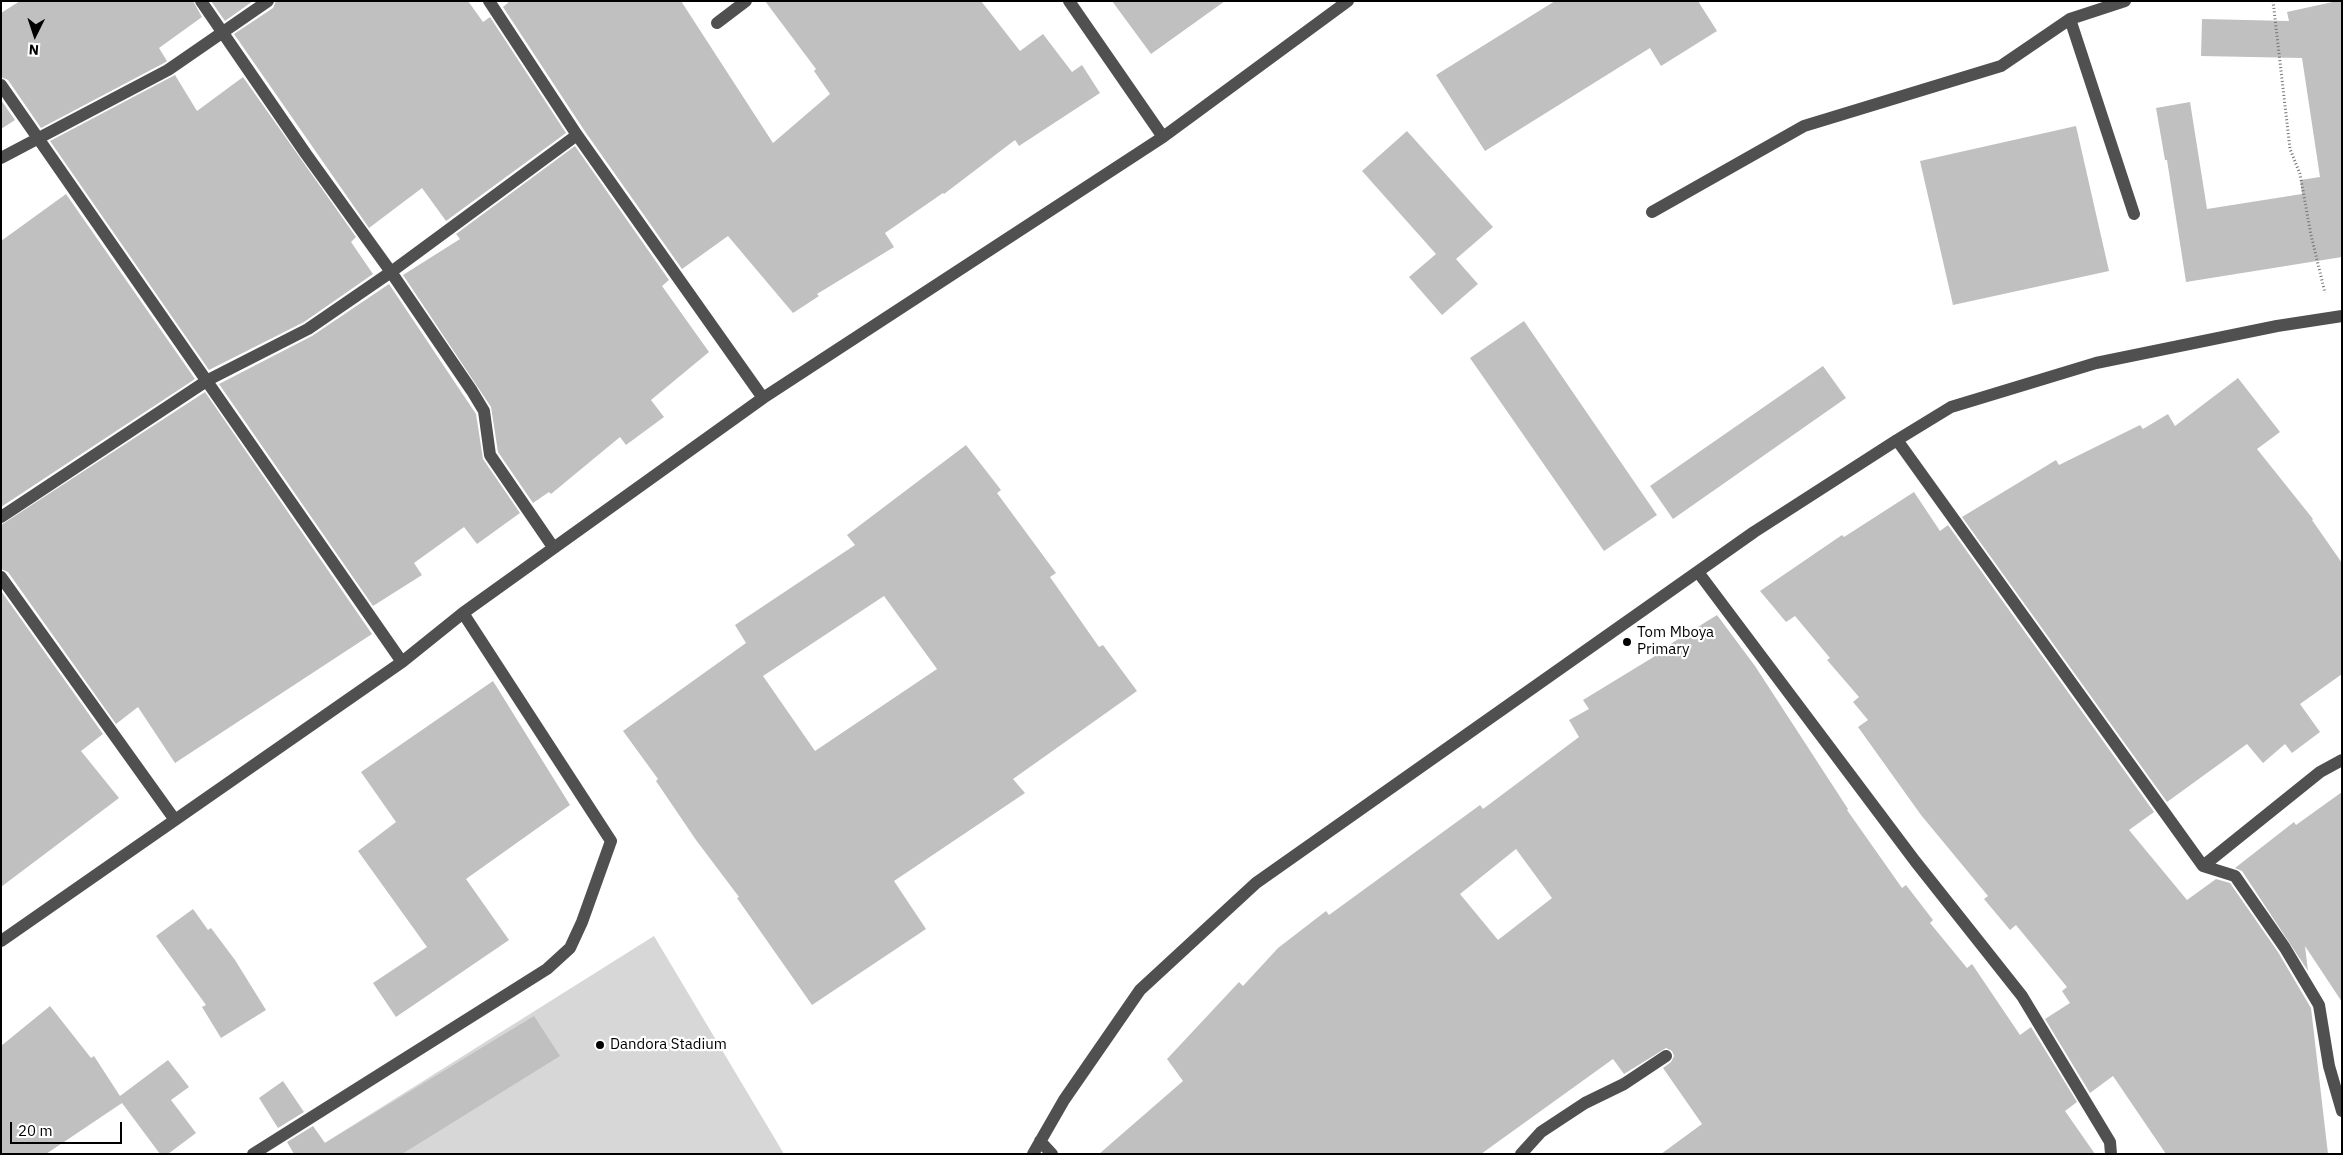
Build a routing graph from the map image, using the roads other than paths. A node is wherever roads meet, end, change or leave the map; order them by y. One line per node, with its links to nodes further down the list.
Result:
1 (201, 1): 10 (street)
2 (268, 1): 10 (street)
3 (489, 1): 12 (street)
4 (746, 1): 9 (street)
5 (1069, 1): 13 (street)
6 (1348, 1): 13 (street)
7 (2125, 1): 8 (street)
8 (2070, 19): 16 (street); 17 (street)
9 (717, 23)
10 (223, 32): 14 (street); 18 (street)
11 (1, 85): 14 (street)
12 (577, 135): 18 (street); 21 (street)
13 (1163, 137): 21 (street)
14 (38, 138): 15 (street); 20 (street)
15 (1, 158)
16 (1652, 212)
17 (2134, 214)
18 (391, 272): 20 (street); 24 (street)
19 (2337, 317): 22 (street)
20 (208, 380): 23 (street); 28 (street)
21 (763, 398): 24 (street)
22 (1897, 440): 25 (street); 31 (street)
23 (1, 517)
24 (553, 547): 27 (street)
25 (1698, 572): 35 (street); 40 (street)
26 (1, 577): 30 (street)
27 (463, 612): 28 (street); 36 (street)
28 (402, 662): 30 (street)
29 (2342, 760): 31 (street)
30 (175, 820): 32 (street)
31 (2203, 866): 34 (street)
32 (1, 940)
33 (1666, 1056): 39 (street)
34 (2342, 1111)
35 (1040, 1141): 37 (street); 38 (street)
36 (253, 1154)
37 (1033, 1154)
38 (1052, 1154)
39 (1521, 1154)
40 (2111, 1154)

